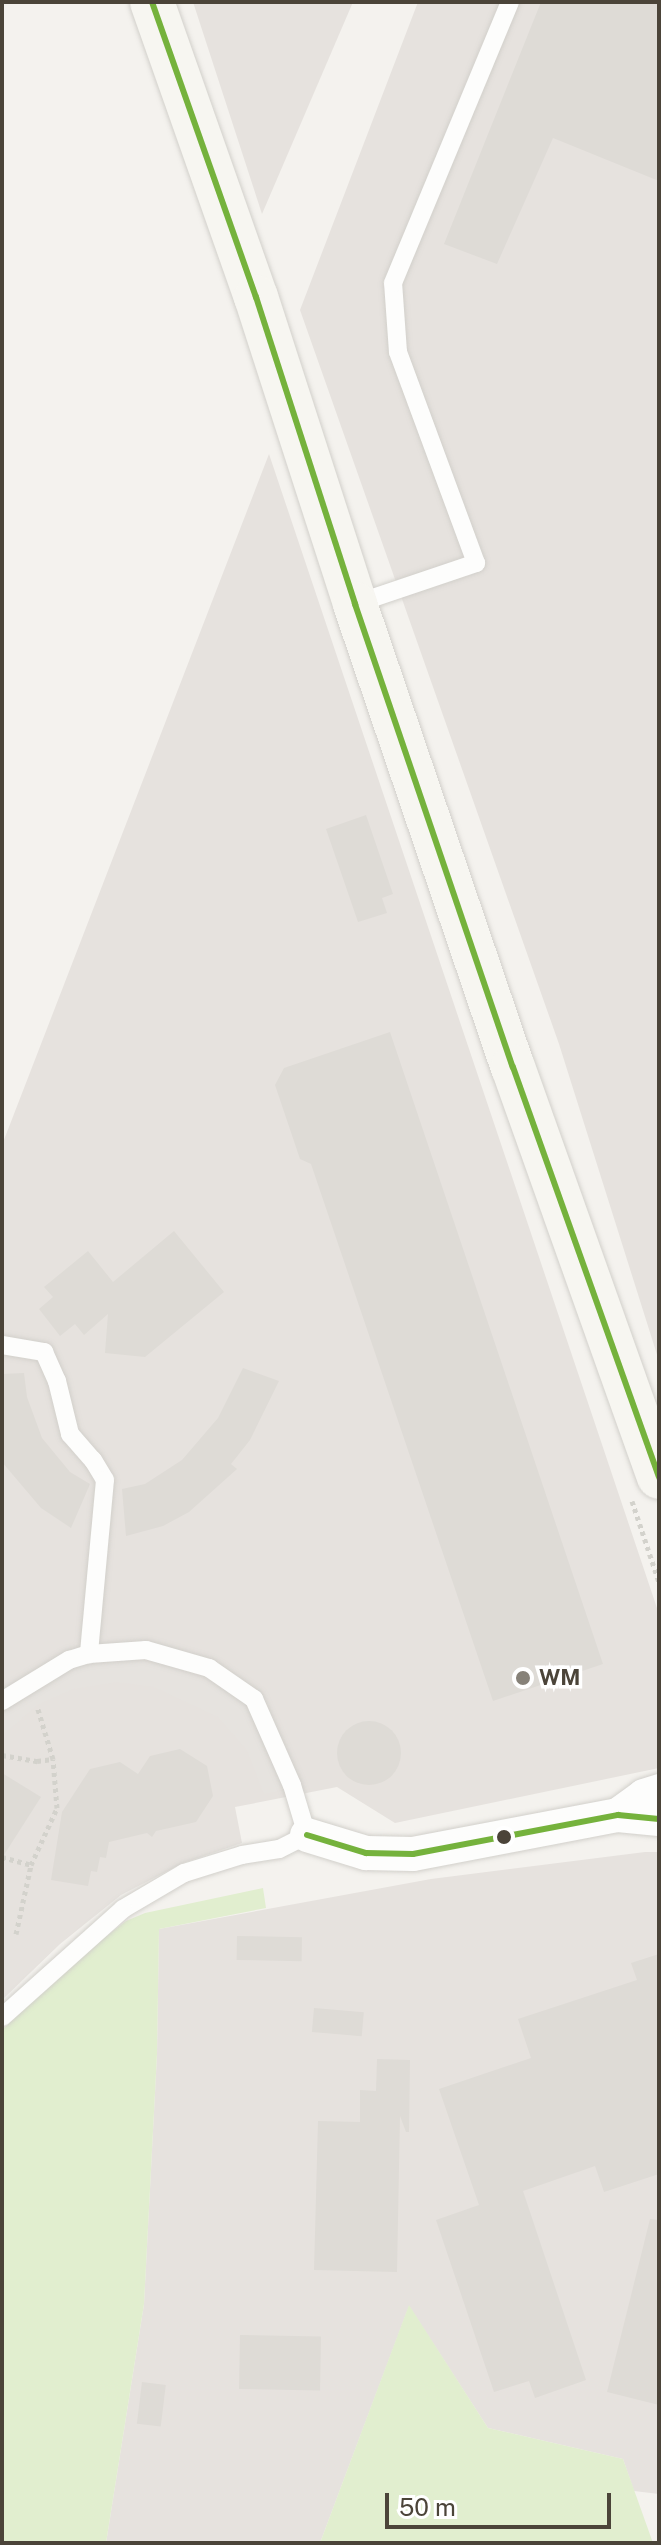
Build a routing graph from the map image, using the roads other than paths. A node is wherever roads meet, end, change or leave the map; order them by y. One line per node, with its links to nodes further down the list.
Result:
1 (152, 2): 3 (main road)
2 (510, 2): 3 (lane)
3 (355, 604): 5 (main road)
4 (2, 1345): 6 (lane)
5 (659, 1477)
6 (89, 1654): 7 (lane); 11 (lane)
7 (2, 1701)
8 (659, 1791): 9 (street)
9 (618, 1815): 10 (street); 11 (street)
10 (659, 1819)
11 (307, 1835): 12 (lane)
12 (2, 2017)

